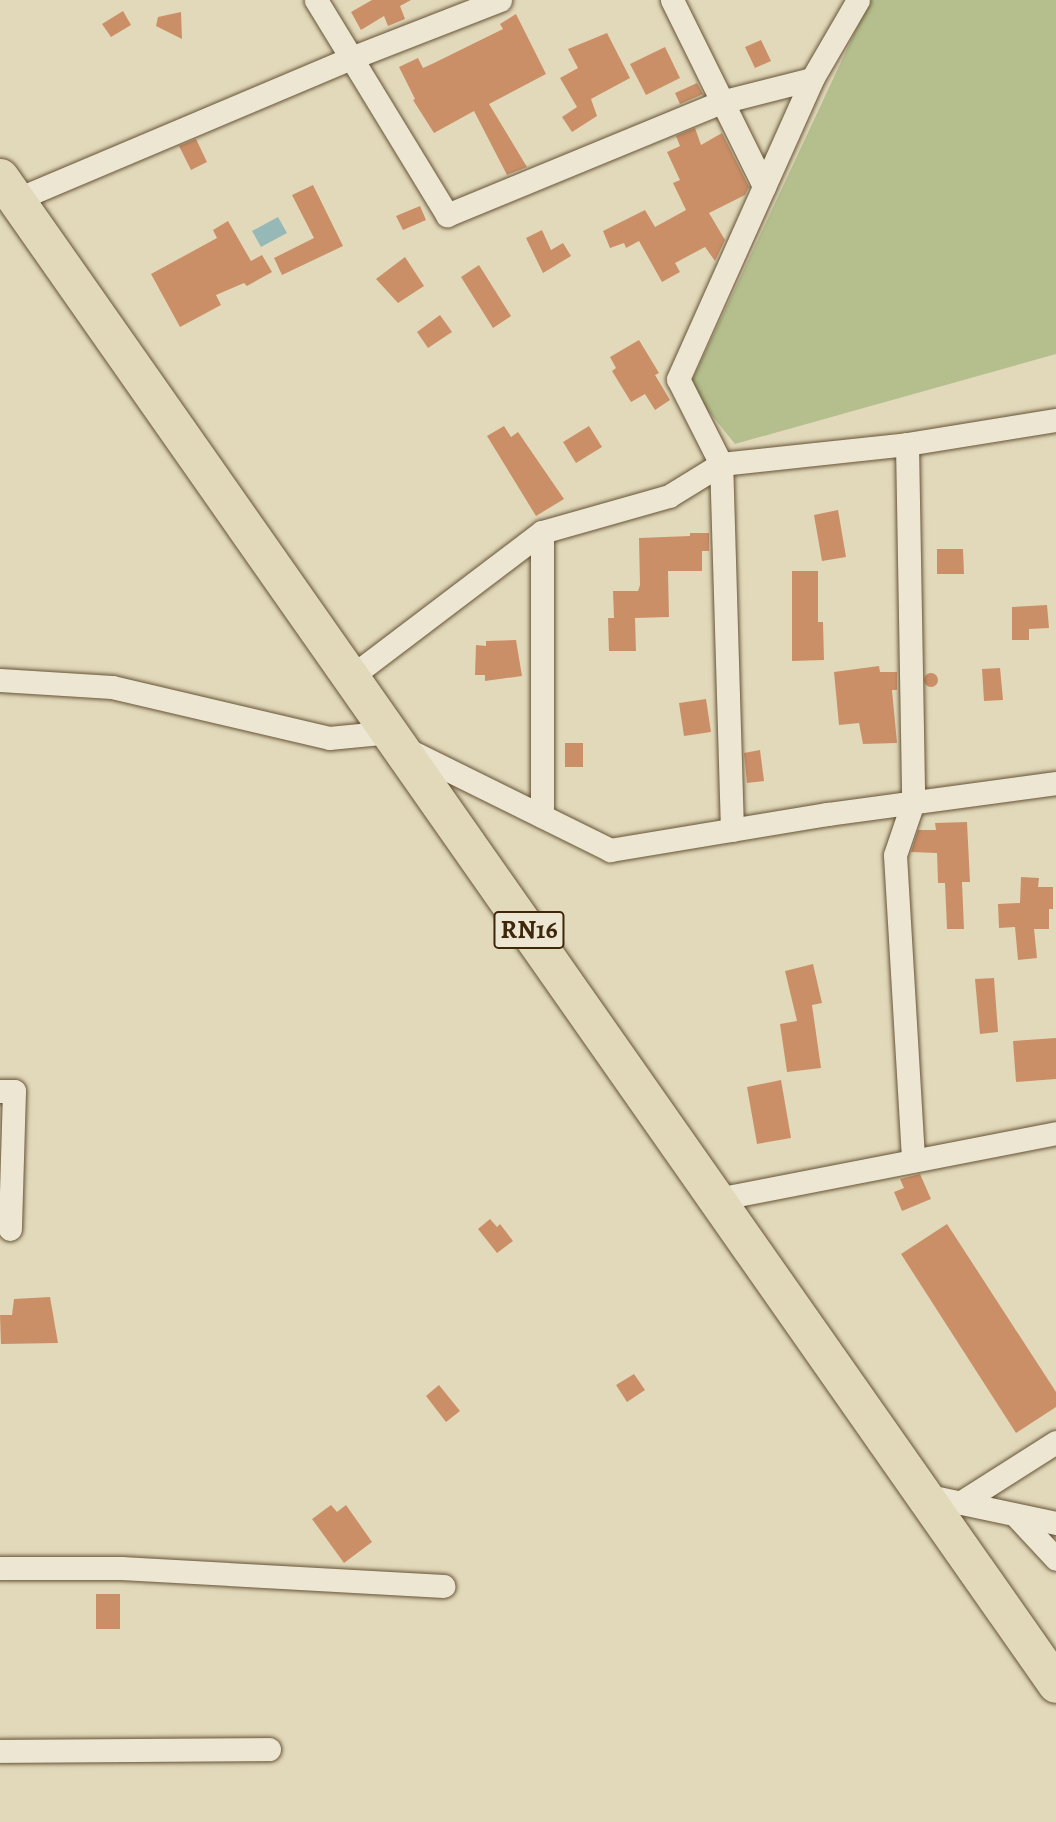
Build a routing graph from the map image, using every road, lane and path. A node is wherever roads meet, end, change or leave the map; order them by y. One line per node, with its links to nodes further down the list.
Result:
1 (316, 0): 5 (street)
2 (500, 0): 5 (street)
3 (672, 0): 7 (street)
4 (858, 0): 6 (street)
5 (351, 58): 7 (street); 9 (street)
6 (812, 79): 7 (street); 8 (street)
7 (721, 102): 8 (street)
8 (764, 186): 12 (street)
9 (8, 188): 14 (main road, RN16)
10 (1056, 420): 11 (street)
11 (907, 444): 12 (street); 18 (street)
12 (721, 464): 13 (street); 20 (street)
13 (542, 532): 14 (street); 19 (street)
14 (352, 676): 16 (main road, RN16)
15 (0, 680): 16 (street)
16 (396, 739): 19 (street); 24 (main road, RN16)
17 (1056, 783): 18 (street)
18 (913, 803): 20 (street); 23 (street)
19 (542, 816): 20 (street)
20 (732, 830)
21 (0, 1091): 25 (street)
22 (1056, 1133): 23 (street)
23 (913, 1160): 24 (street)
24 (718, 1199): 27 (main road, RN16)
25 (9, 1229)
26 (1056, 1442): 28 (street)
27 (924, 1495): 28 (street); 34 (main road, RN16)
28 (964, 1501): 29 (street)
29 (1017, 1517): 30 (street); 31 (street)
30 (1056, 1523)
31 (1056, 1559)
32 (0, 1568): 33 (street)
33 (443, 1586)
34 (1056, 1684)
35 (269, 1749): 36 (street)
36 (0, 1751)

